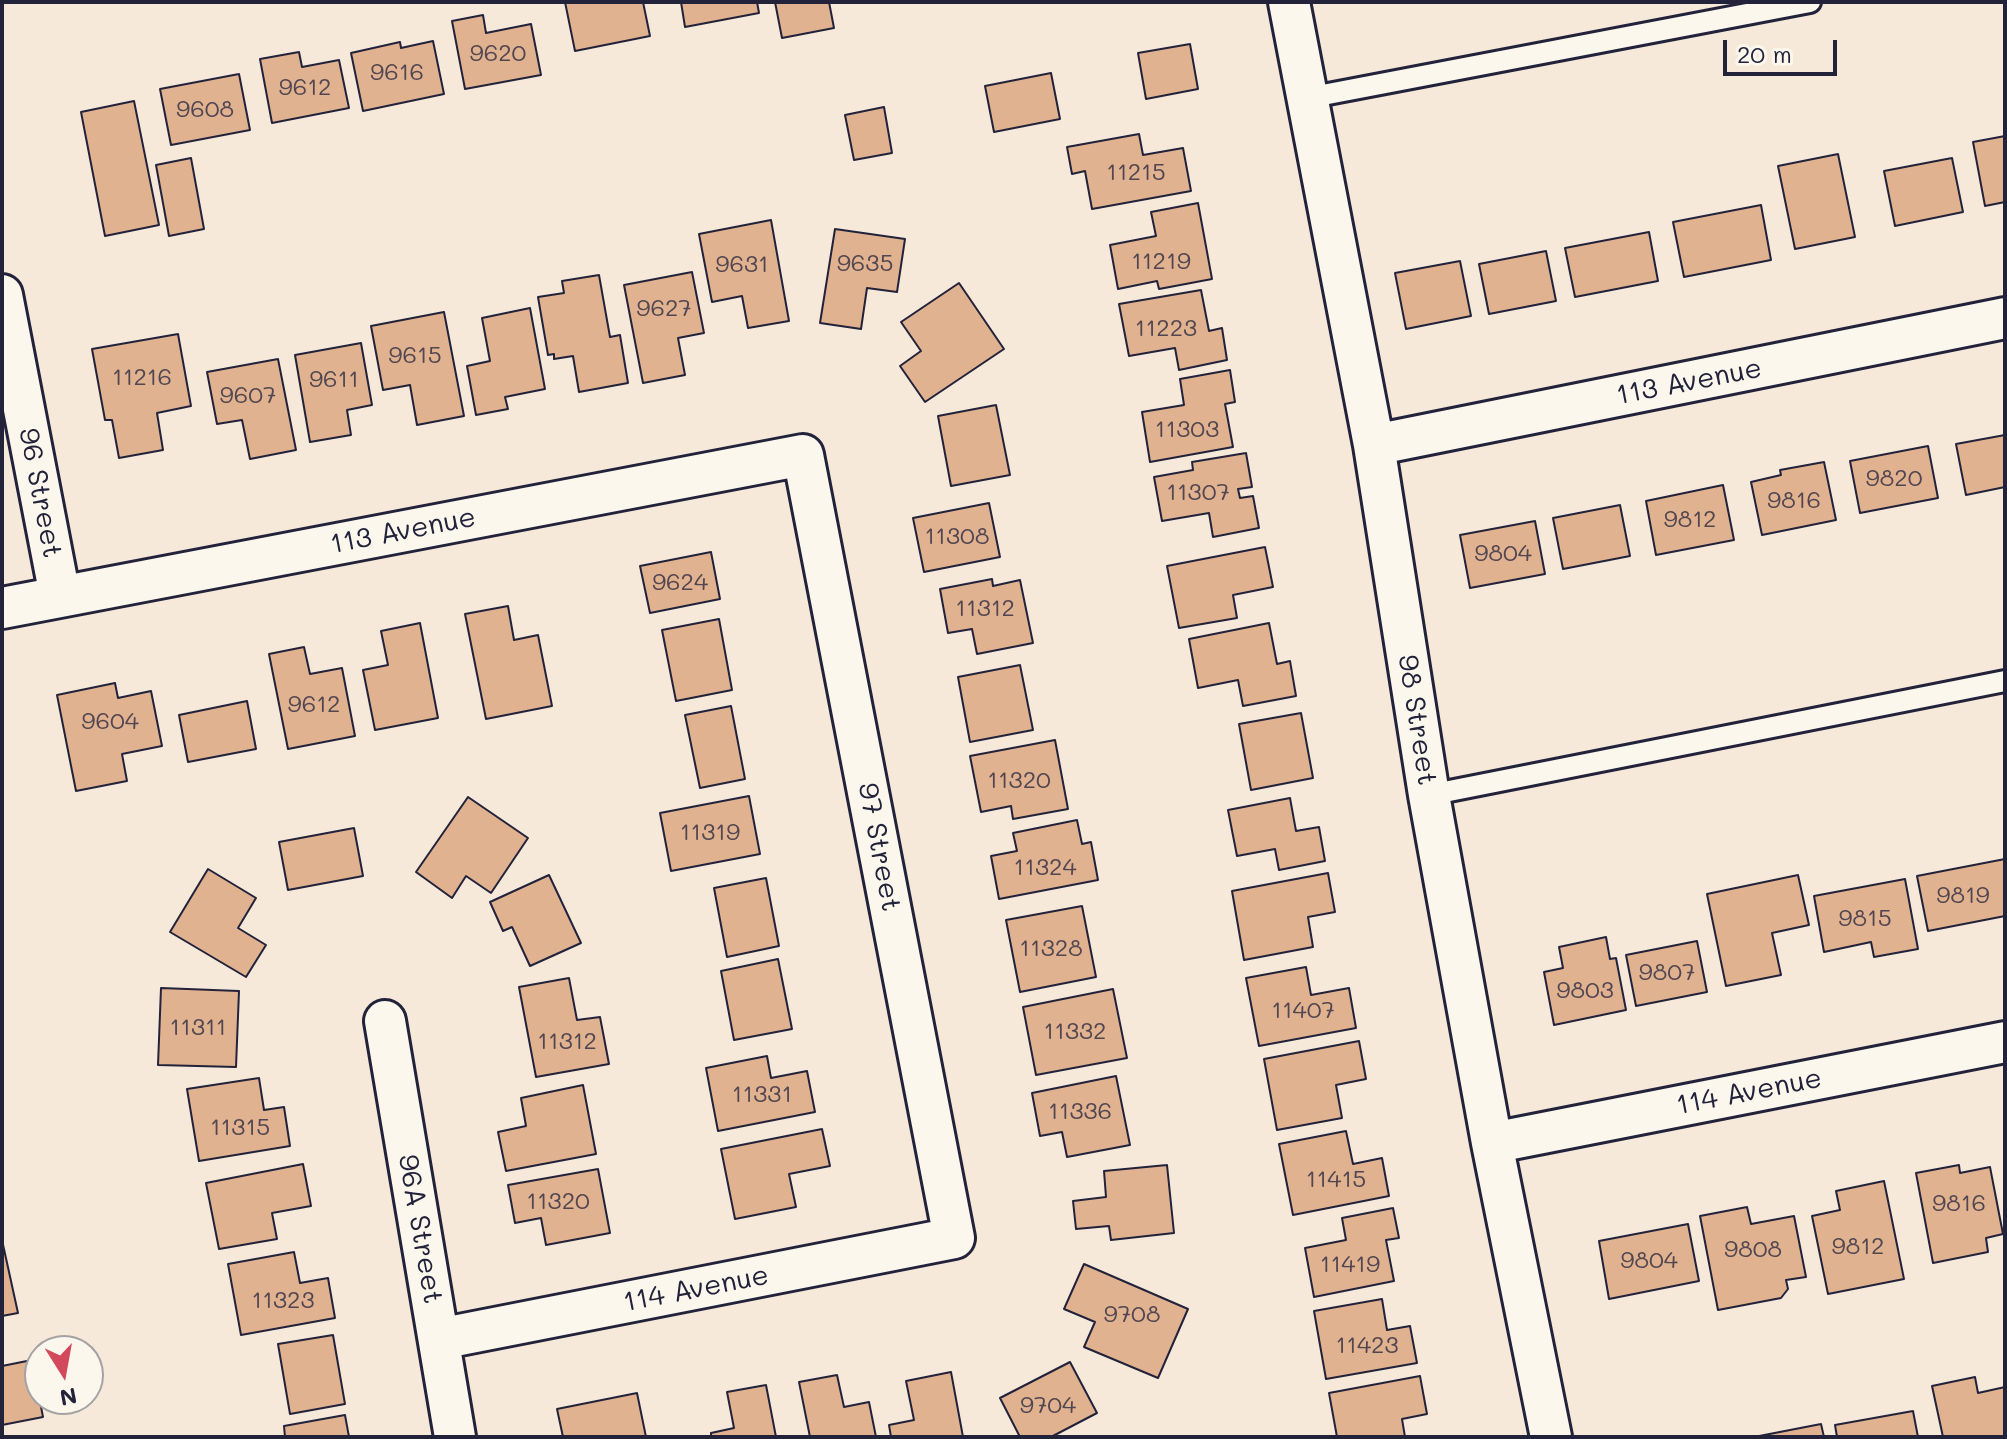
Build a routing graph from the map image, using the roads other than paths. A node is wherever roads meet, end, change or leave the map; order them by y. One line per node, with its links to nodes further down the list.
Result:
1 (1289, 2): 3 (street, 98 Street)
2 (1810, 2): 3 (lane)
3 (1307, 98): 6 (street, 98 Street)
4 (2, 295): 8 (street, 96 Street)
5 (2005, 318): 6 (street, 113 Avenue)
6 (1374, 445): 11 (street, 98 Street)
7 (803, 455): 8 (street, 113 Avenue); 15 (street, 97 Street)
8 (60, 596): 9 (street, 113 Avenue)
9 (2, 608)
10 (2005, 681): 11 (lane)
11 (1429, 795): 14 (street, 98 Street)
12 (385, 1021): 16 (street, 96A Street)
13 (2005, 1042): 14 (street, 114 Avenue)
14 (1492, 1143): 18 (street, 98 Street)
15 (954, 1238): 16 (street, 114 Avenue)
16 (439, 1339): 17 (street, 96A Street)
17 (455, 1437)
18 (1551, 1437)

